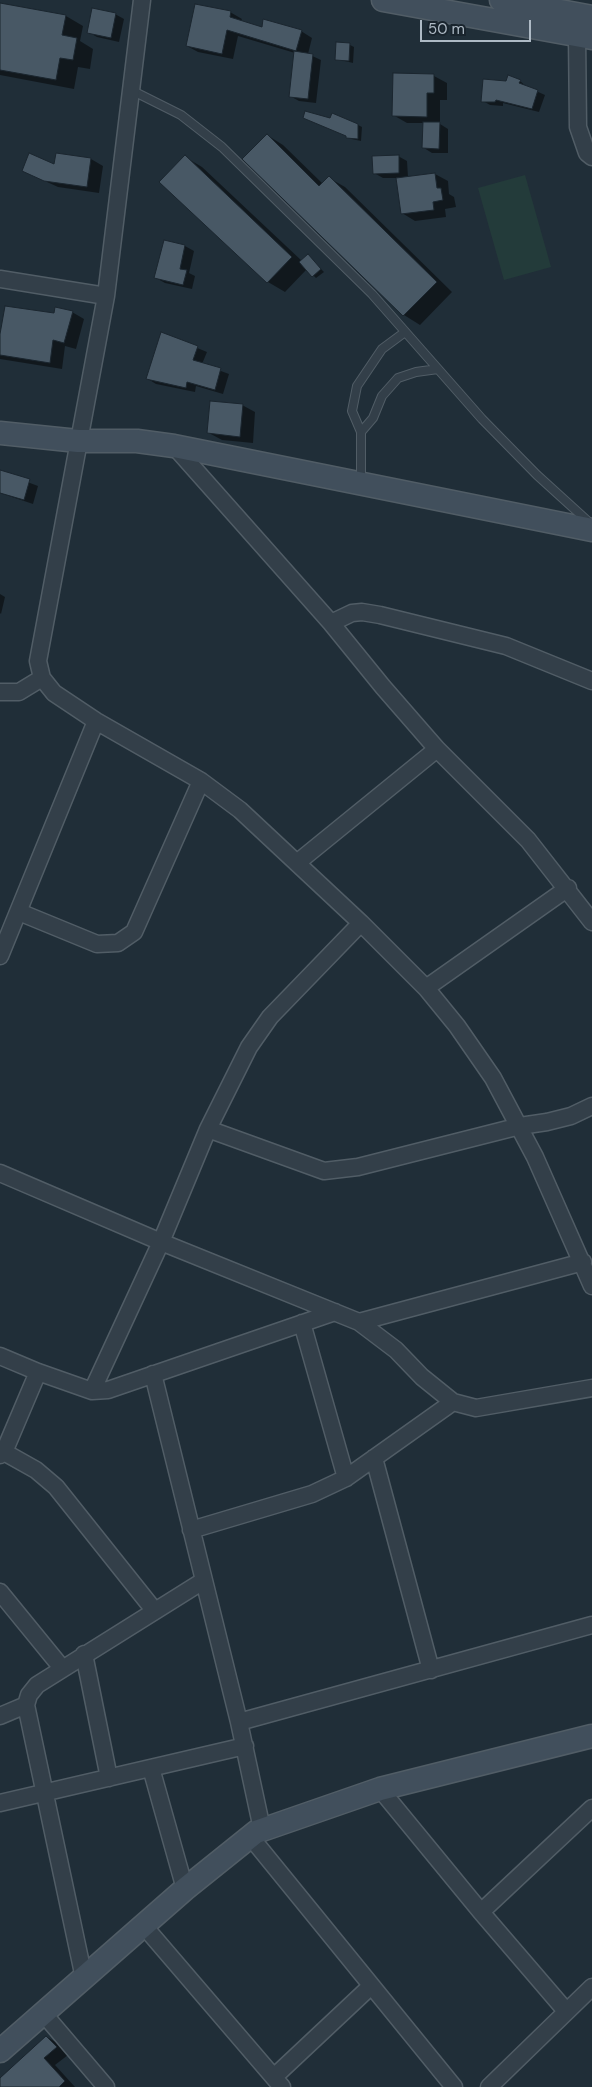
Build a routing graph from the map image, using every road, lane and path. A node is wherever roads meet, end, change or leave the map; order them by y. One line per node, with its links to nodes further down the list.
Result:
1 (142, 0): 6 (street)
2 (383, 0): 3 (main road)
3 (500, 5): 4 (main road); 5 (main road)
4 (592, 17)
5 (585, 37): 7 (street)
6 (132, 90): 9 (street); 10 (lane)
7 (592, 157)
8 (0, 279): 9 (street)
9 (106, 296): 14 (street)
10 (405, 332): 11 (lane); 12 (lane)
11 (438, 369): 12 (lane); 17 (lane)
12 (361, 432): 16 (lane)
13 (0, 433): 14 (main road)
14 (78, 441): 15 (main road); 20 (street)
15 (174, 446): 16 (main road); 19 (street)
16 (361, 485): 18 (main road)
17 (592, 524)
18 (592, 530)
19 (331, 623): 21 (street); 24 (street)
20 (42, 678): 22 (street); 23 (street)
21 (592, 681)
22 (0, 692)
23 (96, 721): 25 (street); 28 (street)
24 (437, 748): 26 (street); 27 (street)
25 (201, 781): 26 (street); 28 (street)
26 (298, 862): 30 (street)
27 (568, 888): 29 (street); 32 (street)
28 (19, 912): 31 (street)
29 (592, 922)
30 (360, 923): 32 (street); 35 (street)
31 (2, 947)
32 (426, 988): 34 (street)
33 (592, 1106): 34 (street)
34 (520, 1126): 35 (street); 38 (street)
35 (208, 1129): 37 (street)
36 (0, 1173): 37 (street)
37 (161, 1242): 40 (street); 47 (street)
38 (583, 1262): 39 (street); 41 (street)
39 (592, 1286)
40 (335, 1312): 41 (street); 42 (street)
41 (359, 1322): 48 (street)
42 (302, 1323): 45 (street); 51 (street)
43 (0, 1356): 44 (street)
44 (38, 1372): 47 (street); 49 (street)
45 (153, 1374): 47 (street); 52 (street)
46 (592, 1388): 48 (street)
47 (92, 1391)
48 (453, 1402): 50 (street)
49 (2, 1453): 55 (street)
50 (374, 1458): 51 (street); 59 (street)
51 (346, 1478): 52 (street)
52 (191, 1530): 53 (street)
53 (203, 1581): 55 (street); 62 (street)
54 (0, 1592): 58 (street)
55 (154, 1610): 57 (street)
56 (592, 1624): 59 (street)
57 (84, 1654): 58 (street); 66 (street)
58 (62, 1668): 60 (street)
59 (431, 1670): 62 (street)
60 (26, 1705): 61 (street); 68 (street)
61 (0, 1716)
62 (239, 1722): 64 (street)
63 (592, 1736): 67 (main road)
64 (244, 1746): 65 (street); 71 (street)
65 (150, 1768): 66 (street); 72 (street)
66 (109, 1778): 68 (street)
67 (380, 1789): 71 (main road); 73 (street)
68 (43, 1793): 69 (street); 75 (street)
69 (0, 1803)
70 (592, 1808): 73 (street)
71 (256, 1832): 72 (main road); 76 (street)
72 (185, 1889): 74 (main road)
73 (481, 1912): 78 (street)
74 (144, 1926): 75 (main road); 81 (street)
75 (84, 1978): 79 (main road)
76 (371, 1986): 81 (street); 83 (street)
77 (592, 1987): 78 (street)
78 (566, 2011): 84 (street)
79 (43, 2013): 80 (main road); 82 (street)
80 (0, 2050)
81 (278, 2082)
82 (106, 2087)
83 (454, 2087)
84 (489, 2087)

